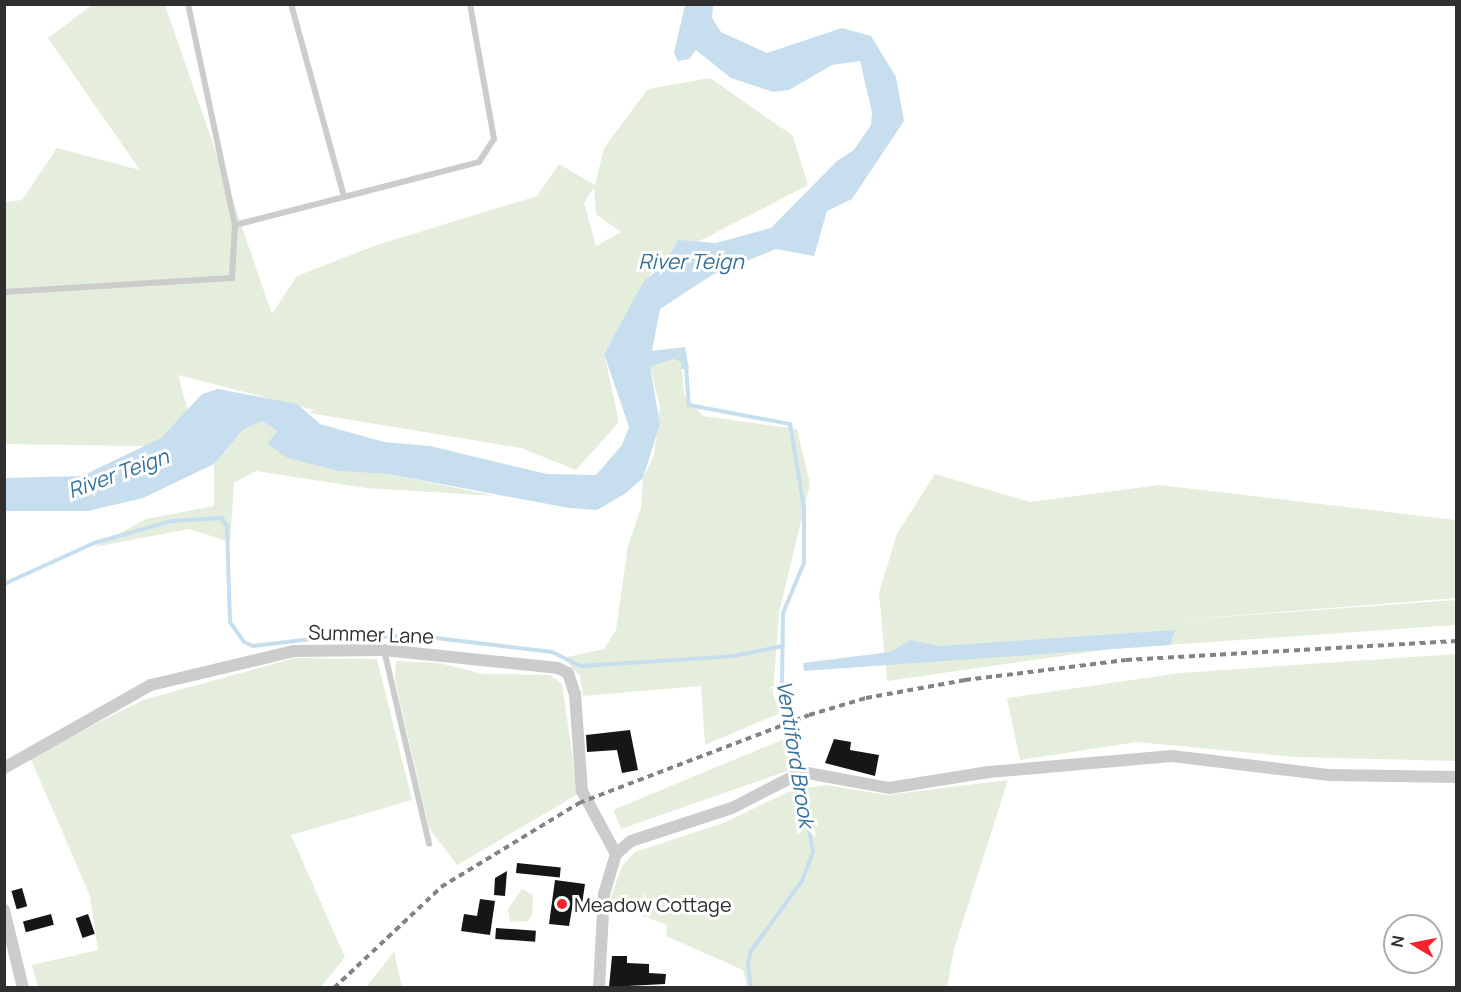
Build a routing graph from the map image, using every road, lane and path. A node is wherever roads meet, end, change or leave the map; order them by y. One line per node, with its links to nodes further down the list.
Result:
1 (188, 4): 5 (lane)
2 (291, 4): 4 (lane)
3 (470, 4): 4 (lane)
4 (344, 197): 5 (lane)
5 (235, 225): 6 (lane)
6 (4, 292)
7 (384, 650): 8 (street, Summer Lane); 10 (lane); 11 (street, Summer Lane)
8 (4, 768)
9 (1456, 777): 11 (street)
10 (429, 844)
11 (616, 854): 14 (street)
12 (4, 910): 13 (street)
13 (23, 987)
14 (599, 987)

